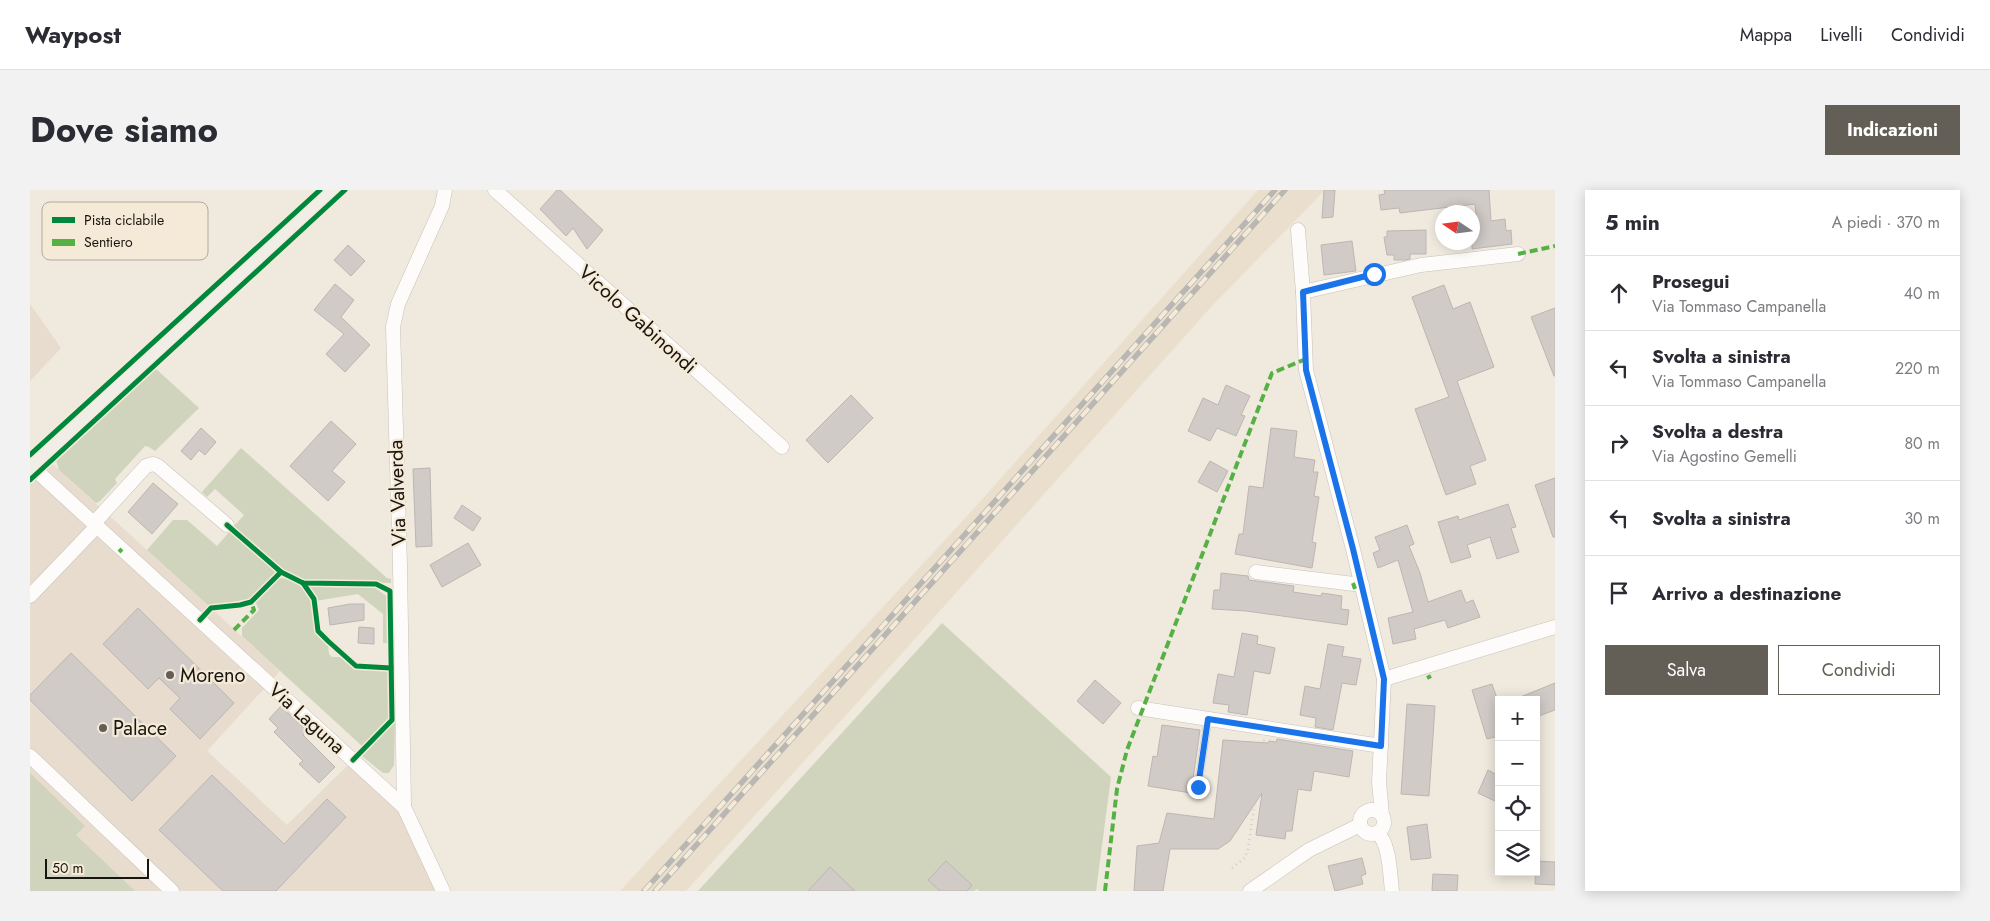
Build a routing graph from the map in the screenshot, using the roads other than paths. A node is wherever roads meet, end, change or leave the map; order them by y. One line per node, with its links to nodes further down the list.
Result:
1 (334, 190): 8 (main road)
2 (444, 190): 21 (street, Via Valverda)
3 (495, 190): 7 (street, Vicolo Gabinondi)
4 (1298, 230): 6 (street)
5 (1518, 254): 6 (street)
6 (1303, 292): 12 (street)
7 (782, 447)
8 (31, 468): 9 (street, Via Laguna)
9 (96, 524): 10 (street); 13 (street); 21 (street, Via Laguna)
10 (227, 524)
11 (1256, 572): 12 (street)
12 (1362, 584): 15 (street)
13 (30, 596)
14 (1555, 627): 15 (street)
15 (1384, 679): 18 (street)
16 (1138, 708): 17 (street)
17 (1208, 719): 18 (street); 20 (lane)
18 (1381, 746): 22 (street)
19 (30, 756): 25 (street)
20 (1198, 787)
21 (404, 807): 26 (street, Via Laguna)
22 (1375, 813): 23 (street); 24 (street)
23 (1360, 825): 24 (street); 27 (street)
24 (1377, 833): 28 (street)
25 (172, 891)
26 (443, 891)
27 (1250, 891)
28 (1392, 891)

